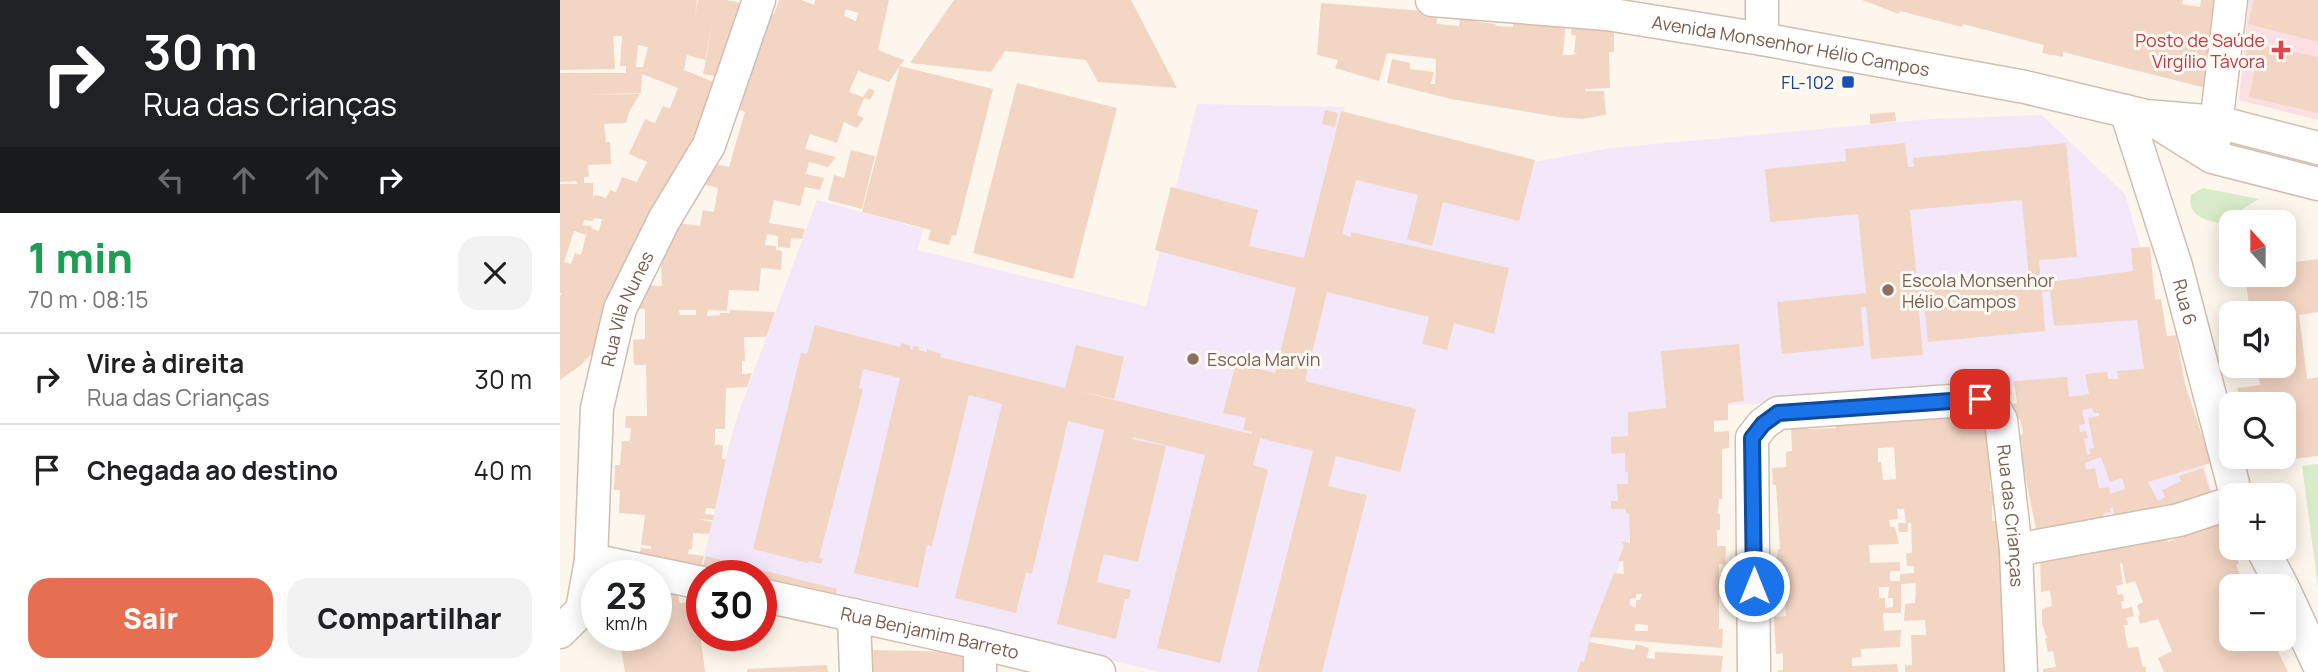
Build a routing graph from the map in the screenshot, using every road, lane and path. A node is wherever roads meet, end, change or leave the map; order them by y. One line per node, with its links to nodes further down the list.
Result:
1 (759, 0): 14 (street, Rua Vila Nunes)
2 (1432, 0): 5 (street, Avenida Monsenhor Hélio Campos)
3 (1762, 0): 5 (street)
4 (2231, 0): 7 (street)
5 (1762, 39): 6 (street, Avenida Monsenhor Hélio Campos)
6 (2136, 114): 7 (street, Avenida Monsenhor Hélio Campos); 9 (street, Avenida Monsenhor Hélio Campos); 11 (street, Rua 6)
7 (2217, 122): 8 (street, Avenida Monsenhor Hélio Campos); 9 (street)
8 (2318, 148)
9 (2212, 157): 10 (street, Avenida Monsenhor Hélio Campos)
10 (2318, 184)
11 (2233, 483)
12 (2219, 507): 13 (street)
13 (2016, 550): 24 (street, Rua das Crianças); 25 (street, Rua das Crianças)
14 (591, 560)
15 (777, 598): 17 (street, Rua Benjamim Barreto)
16 (581, 611): 19 (street, Rua Vila Nunes)
17 (854, 615): 20 (street, Rua Benjamim Barreto); 22 (street)
18 (2296, 616): 21 (street)
19 (560, 632)
20 (980, 657): 23 (street, Rua Benjamim Barreto)
21 (2318, 663)
22 (856, 672)
23 (1099, 672)
24 (1754, 672)
25 (2021, 672)

